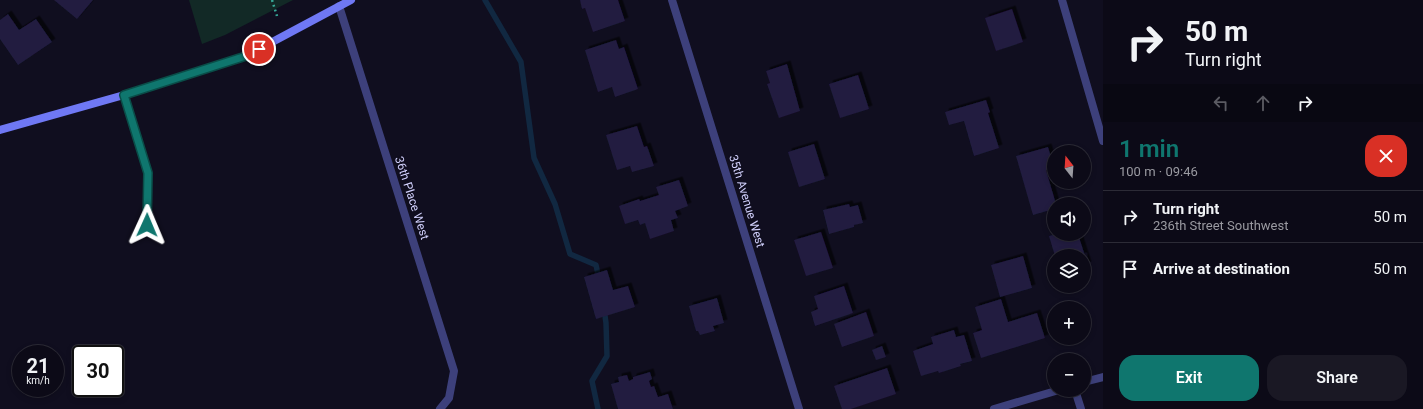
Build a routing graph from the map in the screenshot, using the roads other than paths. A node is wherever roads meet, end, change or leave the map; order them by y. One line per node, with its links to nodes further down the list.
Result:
1 (351, 0): 4 (street)
2 (672, 0): 14 (street, 35th Avenue West)
3 (1062, 0): 7 (street)
4 (339, 6): 5 (street); 13 (street, 36th Place West)
5 (124, 95): 6 (street); 8 (street)
6 (0, 130)
7 (1103, 141)
8 (147, 225)
9 (1103, 377): 10 (street)
10 (1091, 380)
11 (1047, 394): 15 (street)
12 (1077, 397): 16 (street)
13 (440, 409)
14 (799, 409)
15 (994, 409)
16 (1081, 409)

